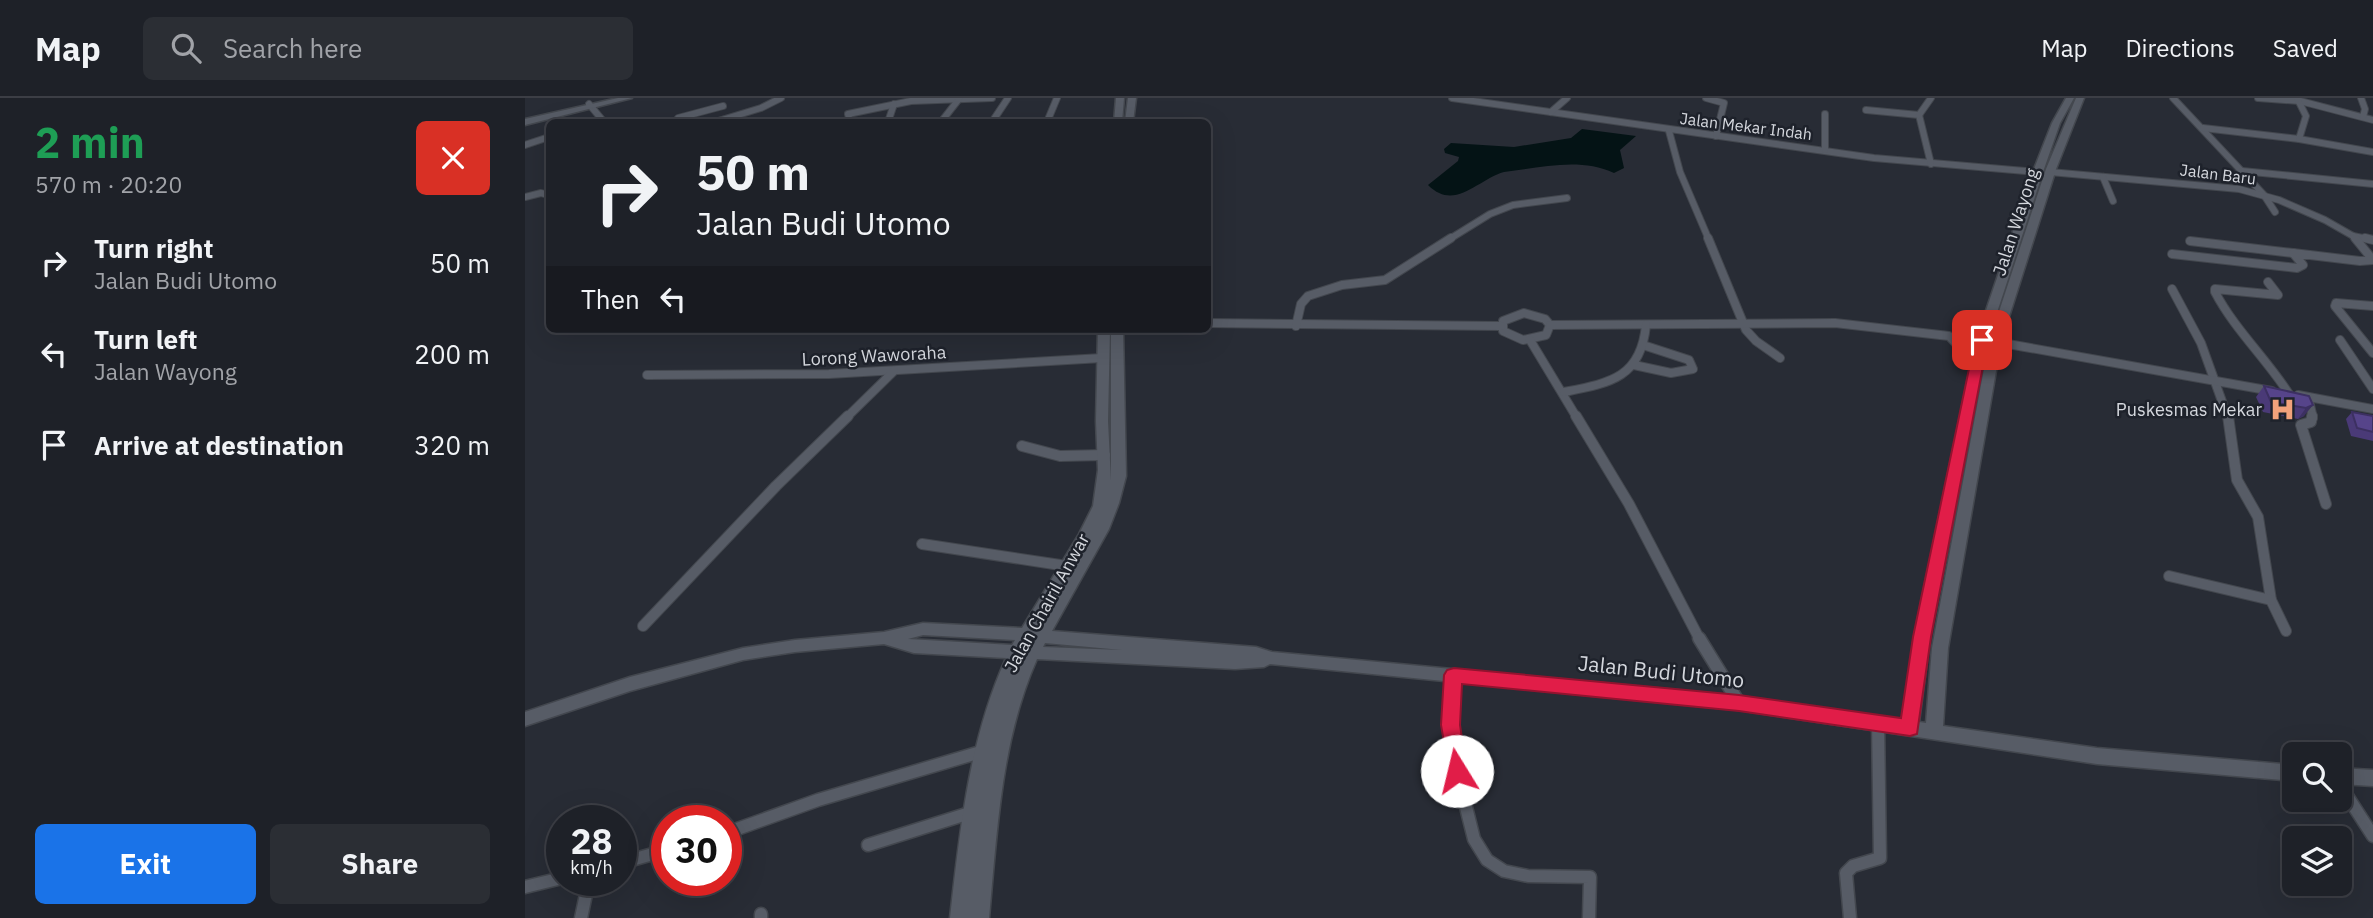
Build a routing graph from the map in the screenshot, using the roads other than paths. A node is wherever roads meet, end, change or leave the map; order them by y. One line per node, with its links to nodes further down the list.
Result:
1 (613, 98): 21 (main road)
2 (628, 98): 21 (main road)
3 (781, 98): 31 (street)
4 (992, 98): 18 (street)
5 (1008, 98): 35 (street)
6 (1057, 98): 36 (street)
7 (1120, 98): 37 (main road)
8 (1132, 98): 28 (main road)
9 (1457, 98): 24 (street, Jalan Mekar Indah)
10 (1567, 98): 24 (street)
11 (1706, 98): 43 (street)
12 (1931, 98): 26 (street)
13 (2070, 98): 40 (main road, Jalan Wayong)
14 (2080, 98): 40 (main road, Jalan Wayong)
15 (2173, 98): 41 (street)
16 (2258, 98): 19 (street)
17 (2361, 98): 27 (street)
18 (959, 99): 20 (street); 34 (street)
19 (2299, 100): 27 (street); 45 (street)
20 (894, 104): 32 (street); 33 (street)
21 (590, 105): 29 (street); 39 (main road)
22 (723, 106): 30 (street)
23 (1866, 110): 26 (street)
24 (1551, 112): 42 (street, Jalan Mekar Indah)
25 (1825, 114): 47 (street)
26 (1919, 115): 49 (street)
27 (2363, 117): 38 (street)
28 (1130, 118): 37 (main road)
29 (602, 119)
30 (678, 119)
31 (725, 119)
32 (849, 119)
33 (889, 119)
34 (943, 119)
35 (994, 119)
36 (1048, 119)
37 (1118, 119)
38 (2373, 120)
39 (525, 121)
40 (2063, 125): 51 (main road, Jalan Wayong)
41 (2202, 128): 45 (street); 50 (street)
42 (1669, 131): 43 (street, Jalan Mekar Indah); 69 (street)
43 (1716, 136): 47 (street, Jalan Mekar Indah)
44 (546, 138): 46 (street)
45 (2299, 139): 48 (street)
46 (525, 145)
47 (1825, 150): 49 (street, Jalan Mekar Indah)
48 (2373, 152)
49 (1931, 164): 51 (street, Jalan Mekar Indah)
50 (2242, 171): 53 (street); 55 (street)
51 (2044, 172): 52 (street, Jalan Baru); 78 (main road, Jalan Wayong)
52 (2103, 177): 55 (street, Jalan Baru); 58 (street)
53 (2373, 184)
54 (546, 194): 56 (street)
55 (2264, 195): 59 (street); 60 (street, Jalan Baru)
56 (525, 197)
57 (1567, 198): 72 (street)
58 (2113, 201)
59 (2275, 212)
60 (2353, 236): 61 (street, Jalan Baru); 63 (street)
61 (2373, 240)
62 (2190, 241): 63 (street)
63 (2293, 253): 64 (street)
64 (2172, 254)
65 (2268, 282): 90 (street)
66 (2172, 289): 87 (street)
67 (2373, 306): 80 (street)
68 (1211, 323): 72 (street)
69 (1742, 323): 71 (street); 82 (street); 83 (street)
70 (1550, 325): 71 (street); 73 (street); 76 (street)
71 (1646, 325): 79 (street)
72 (1296, 326): 73 (street)
73 (1501, 326): 76 (street)
74 (1104, 333): 81 (main road, Jalan Chairil Anwar)
75 (1117, 333): 102 (main road, Jalan Chairil Anwar)
76 (1530, 340): 89 (street)
77 (2340, 340): 88 (street)
78 (1989, 341): 83 (main road, Jalan Wayong); 87 (street); 111 (main road, Jalan Wayong)
79 (1646, 346): 84 (street); 84 (street)
80 (2373, 353)
81 (1102, 358): 85 (street, Lorong Waworaha); 94 (main road, Jalan Chairil Anwar)
82 (1780, 358)
83 (1978, 359): 110 (main road, Jalan Wayong)
84 (1634, 365): 89 (street)
85 (894, 371): 86 (street, Lorong Waworaha); 100 (street)
86 (647, 375)
87 (2213, 382): 90 (street); 99 (street)
88 (2373, 389)
89 (1564, 392): 107 (street)
90 (2289, 394): 91 (street)
91 (2308, 397): 92 (street); 95 (street)
92 (2373, 408)
93 (1022, 446): 94 (street)
94 (1105, 455): 97 (main road, Jalan Chairil Anwar)
95 (2326, 504)
96 (922, 544): 97 (street)
97 (1067, 566): 102 (main road, Jalan Chairil Anwar)
98 (2169, 576): 99 (street)
99 (2271, 600): 101 (street)
100 (643, 625)
101 (2286, 631)
102 (1034, 635): 103 (main road, Jalan Budi Utomo); 104 (main road, Jalan Chairil Anwar); 105 (main road, Jalan Budi Utomo)
103 (884, 638): 104 (main road, Jalan Budi Utomo); 108 (main road)
104 (1025, 652): 105 (main road, Jalan Budi Utomo); 112 (main road, Jalan Chairil Anwar); 126 (main road, Jalan Chairil Anwar)
105 (1272, 658): 106 (main road, Jalan Budi Utomo)
106 (1454, 675): 107 (main road, Jalan Budi Utomo); 127 (street)
107 (1739, 703): 109 (main road, Jalan Budi Utomo)
108 (525, 719)
109 (1878, 722): 110 (main road, Jalan Budi Utomo); 128 (street)
110 (1910, 728): 111 (main road, Jalan Budi Utomo)
111 (1934, 733): 113 (main road, Jalan Budi Utomo)
112 (985, 751): 117 (main road, Jalan Chairil Anwar); 118 (street)
113 (2282, 772)
114 (2352, 777): 115 (main road)
115 (2373, 778)
116 (2352, 804): 119 (street)
117 (973, 812): 120 (street); 125 (main road, Jalan Chairil Anwar)
118 (742, 827)
119 (2373, 836)
120 (867, 845)
121 (546, 882): 122 (street)
122 (525, 887)
123 (586, 896): 124 (street)
124 (581, 918)
125 (960, 918)
126 (979, 918)
127 (1589, 918)
128 (1850, 918)

